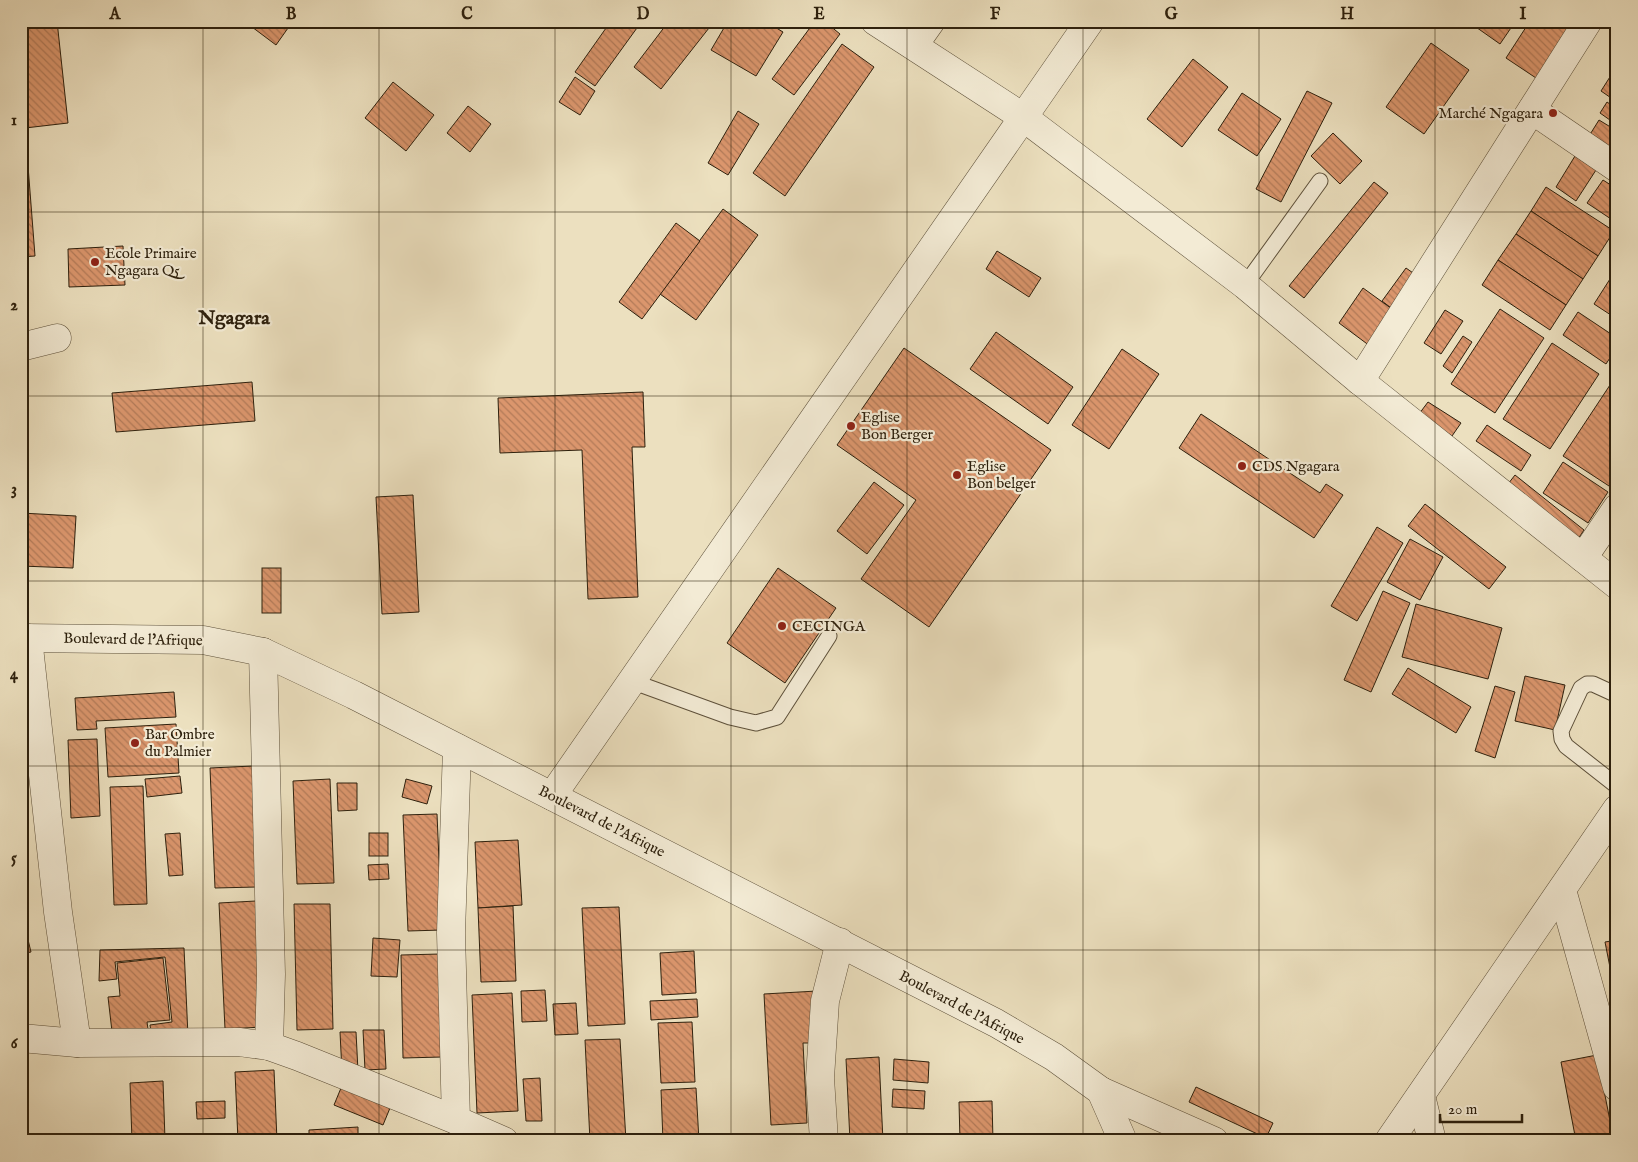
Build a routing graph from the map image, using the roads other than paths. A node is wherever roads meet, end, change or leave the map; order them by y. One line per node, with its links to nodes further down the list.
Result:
1 (876, 21): 5 (street)
2 (931, 21): 5 (street)
3 (1090, 21): 7 (street)
4 (1588, 21): 6 (street)
5 (914, 45): 7 (street)
6 (1532, 110): 8 (street); 13 (street)
7 (1023, 117): 10 (street); 20 (street)
8 (1617, 168)
9 (1320, 182): 10 (lane)
10 (1245, 285): 13 (street)
11 (57, 338): 12 (street)
12 (21, 347)
13 (1360, 380): 15 (street)
14 (1617, 508): 15 (street)
15 (1583, 558): 16 (street)
16 (1617, 585)
17 (830, 636): 20 (lane)
18 (25, 638): 19 (street, Boulevard de l'Afrique); 29 (street)
19 (263, 652): 22 (street, Boulevard de l'Afrique); 30 (street)
20 (631, 681): 24 (street)
21 (1617, 695): 23 (lane)
22 (457, 748): 24 (street, Boulevard de l'Afrique); 34 (street)
23 (1617, 786)
24 (552, 796): 27 (street, Boulevard de l'Afrique)
25 (1617, 809): 26 (street)
26 (1562, 890): 31 (street); 33 (street)
27 (840, 942): 32 (street, Boulevard de l'Afrique); 36 (street)
28 (21, 1038): 29 (street)
29 (77, 1043): 30 (street)
30 (270, 1046): 34 (street)
31 (1617, 1087)
32 (1101, 1091): 37 (street); 38 (street, Boulevard de l'Afrique)
33 (1421, 1096): 39 (street); 40 (street)
34 (456, 1120): 35 (street)
35 (503, 1141)
36 (824, 1141)
37 (1123, 1141)
38 (1214, 1141)
39 (1389, 1141)
40 (1432, 1141)

